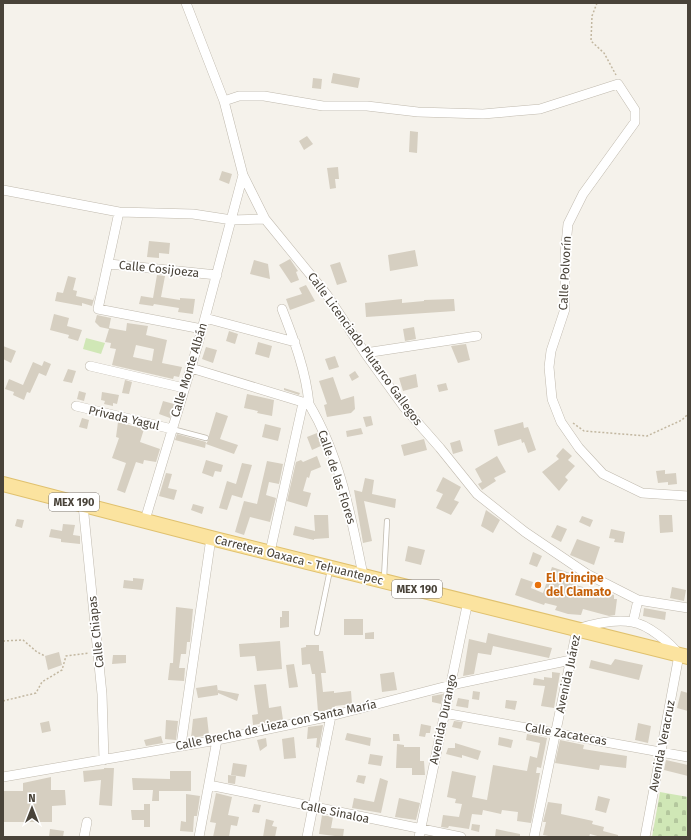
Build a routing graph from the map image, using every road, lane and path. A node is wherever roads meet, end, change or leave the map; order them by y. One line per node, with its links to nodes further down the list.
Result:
1 (186, 3): 4 (street, Calle Licenciado Plutarco Gallegos)
2 (597, 3): 3 (path)
3 (618, 84): 4 (street); 28 (street, Calle Polvorín)
4 (224, 101): 5 (street, Calle Licenciado Plutarco Gallegos)
5 (243, 175): 8 (street, Calle Licenciado Plutarco Gallegos); 9 (street, Calle Monte Albán)
6 (3, 190): 7 (street)
7 (120, 212): 9 (street); 10 (street)
8 (265, 219): 9 (street); 17 (street, Calle Licenciado Plutarco Gallegos)
9 (232, 220): 11 (street, Calle Monte Albán)
10 (109, 264): 11 (street, Calle Cosijoeza); 14 (street, Calle Cosijoeza)
11 (217, 275): 13 (street, Calle Monte Albán)
12 (282, 309): 16 (street, Calle de las Flores)
13 (205, 318): 14 (street, Calle Monte Albán); 16 (street)
14 (202, 329): 19 (street, Calle Monte Albán)
15 (477, 336): 17 (street)
16 (295, 342): 21 (street, Calle de las Flores)
17 (364, 353): 37 (street, Calle Licenciado Plutarco Gallegos)
18 (90, 366): 20 (street)
19 (190, 368): 20 (street, Calle Monte Albán); 21 (street)
20 (184, 388): 25 (street, Calle Monte Albán)
21 (306, 404): 33 (street, Calle de las Flores); 35 (street, Calle de las Flores)
22 (76, 406): 25 (street, Privada Yagul)
23 (688, 414): 24 (path)
24 (571, 422)
25 (172, 429): 26 (lane); 30 (street, Calle Monte Albán)
26 (206, 438)
27 (3, 484): 29 (main road, Carretera Oaxaca - Tehuantepec / MEX 190)
28 (688, 496)
29 (83, 505): 30 (main road, Carretera Oaxaca - Tehuantepec / MEX 190); 44 (street, Calle Chiapas)
30 (145, 520): 32 (main road, Carretera Oaxaca - Tehuantepec / MEX 190)
31 (387, 521): 36 (lane)
32 (210, 538): 33 (main road, Carretera Oaxaca - Tehuantepec / MEX 190); 54 (street)
33 (270, 552): 34 (main road, Carretera Oaxaca - Tehuantepec / MEX 190)
34 (330, 567): 35 (main road, Carretera Oaxaca - Tehuantepec / MEX 190); 42 (lane)
35 (364, 575): 36 (main road, Carretera Oaxaca - Tehuantepec / MEX 190)
36 (384, 580): 38 (main road, Carretera Oaxaca - Tehuantepec / MEX 190)
37 (638, 600): 39 (street, Calle Licenciado Plutarco Gallegos); 40 (street)
38 (468, 602): 41 (main road, Carretera Oaxaca - Tehuantepec / MEX 190); 48 (street, Avenida Durango)
39 (688, 608)
40 (633, 622): 41 (street); 46 (street)
41 (577, 629): 46 (main road, Carretera Oaxaca - Tehuantepec / MEX 190); 47 (street, Avenida Juárez)
42 (318, 633)
43 (3, 641): 45 (path)
44 (99, 651): 49 (path); 57 (street, Calle Chiapas)
45 (45, 656)
46 (684, 656): 55 (street, Avenida Veracruz)
47 (570, 660): 48 (street, Calle Brecha de Lieza con Santa María); 52 (street, Avenida Juárez)
48 (451, 685): 50 (street, Avenida Durango); 51 (street, Calle Brecha de Lieza con Santa María)
49 (3, 701)
50 (444, 713): 52 (street, Calle Zacatecas); 62 (street, Avenida Durango)
51 (331, 716): 53 (street, Calle Brecha de Lieza con Santa María); 60 (street)
52 (556, 732): 55 (street, Calle Zacatecas); 67 (street, Avenida Juárez)
53 (217, 740): 54 (street, Calle Brecha de Lieza con Santa María); 59 (street)
54 (181, 745): 57 (street, Calle Brecha de Lieza con Santa María)
55 (660, 751): 56 (street, Calle Zacatecas); 68 (street, Avenida Veracruz)
56 (688, 757)
57 (104, 760): 58 (street, Calle Brecha de Lieza con Santa María)
58 (3, 777)
59 (210, 785): 60 (street, Calle Sinaloa); 64 (street)
60 (312, 807): 62 (street, Calle Sinaloa); 65 (street)
61 (87, 822): 63 (street)
62 (420, 833): 66 (street, Calle Sinaloa)
63 (84, 837)
64 (199, 837)
65 (307, 837)
66 (461, 837)
67 (534, 837)
68 (644, 837)

